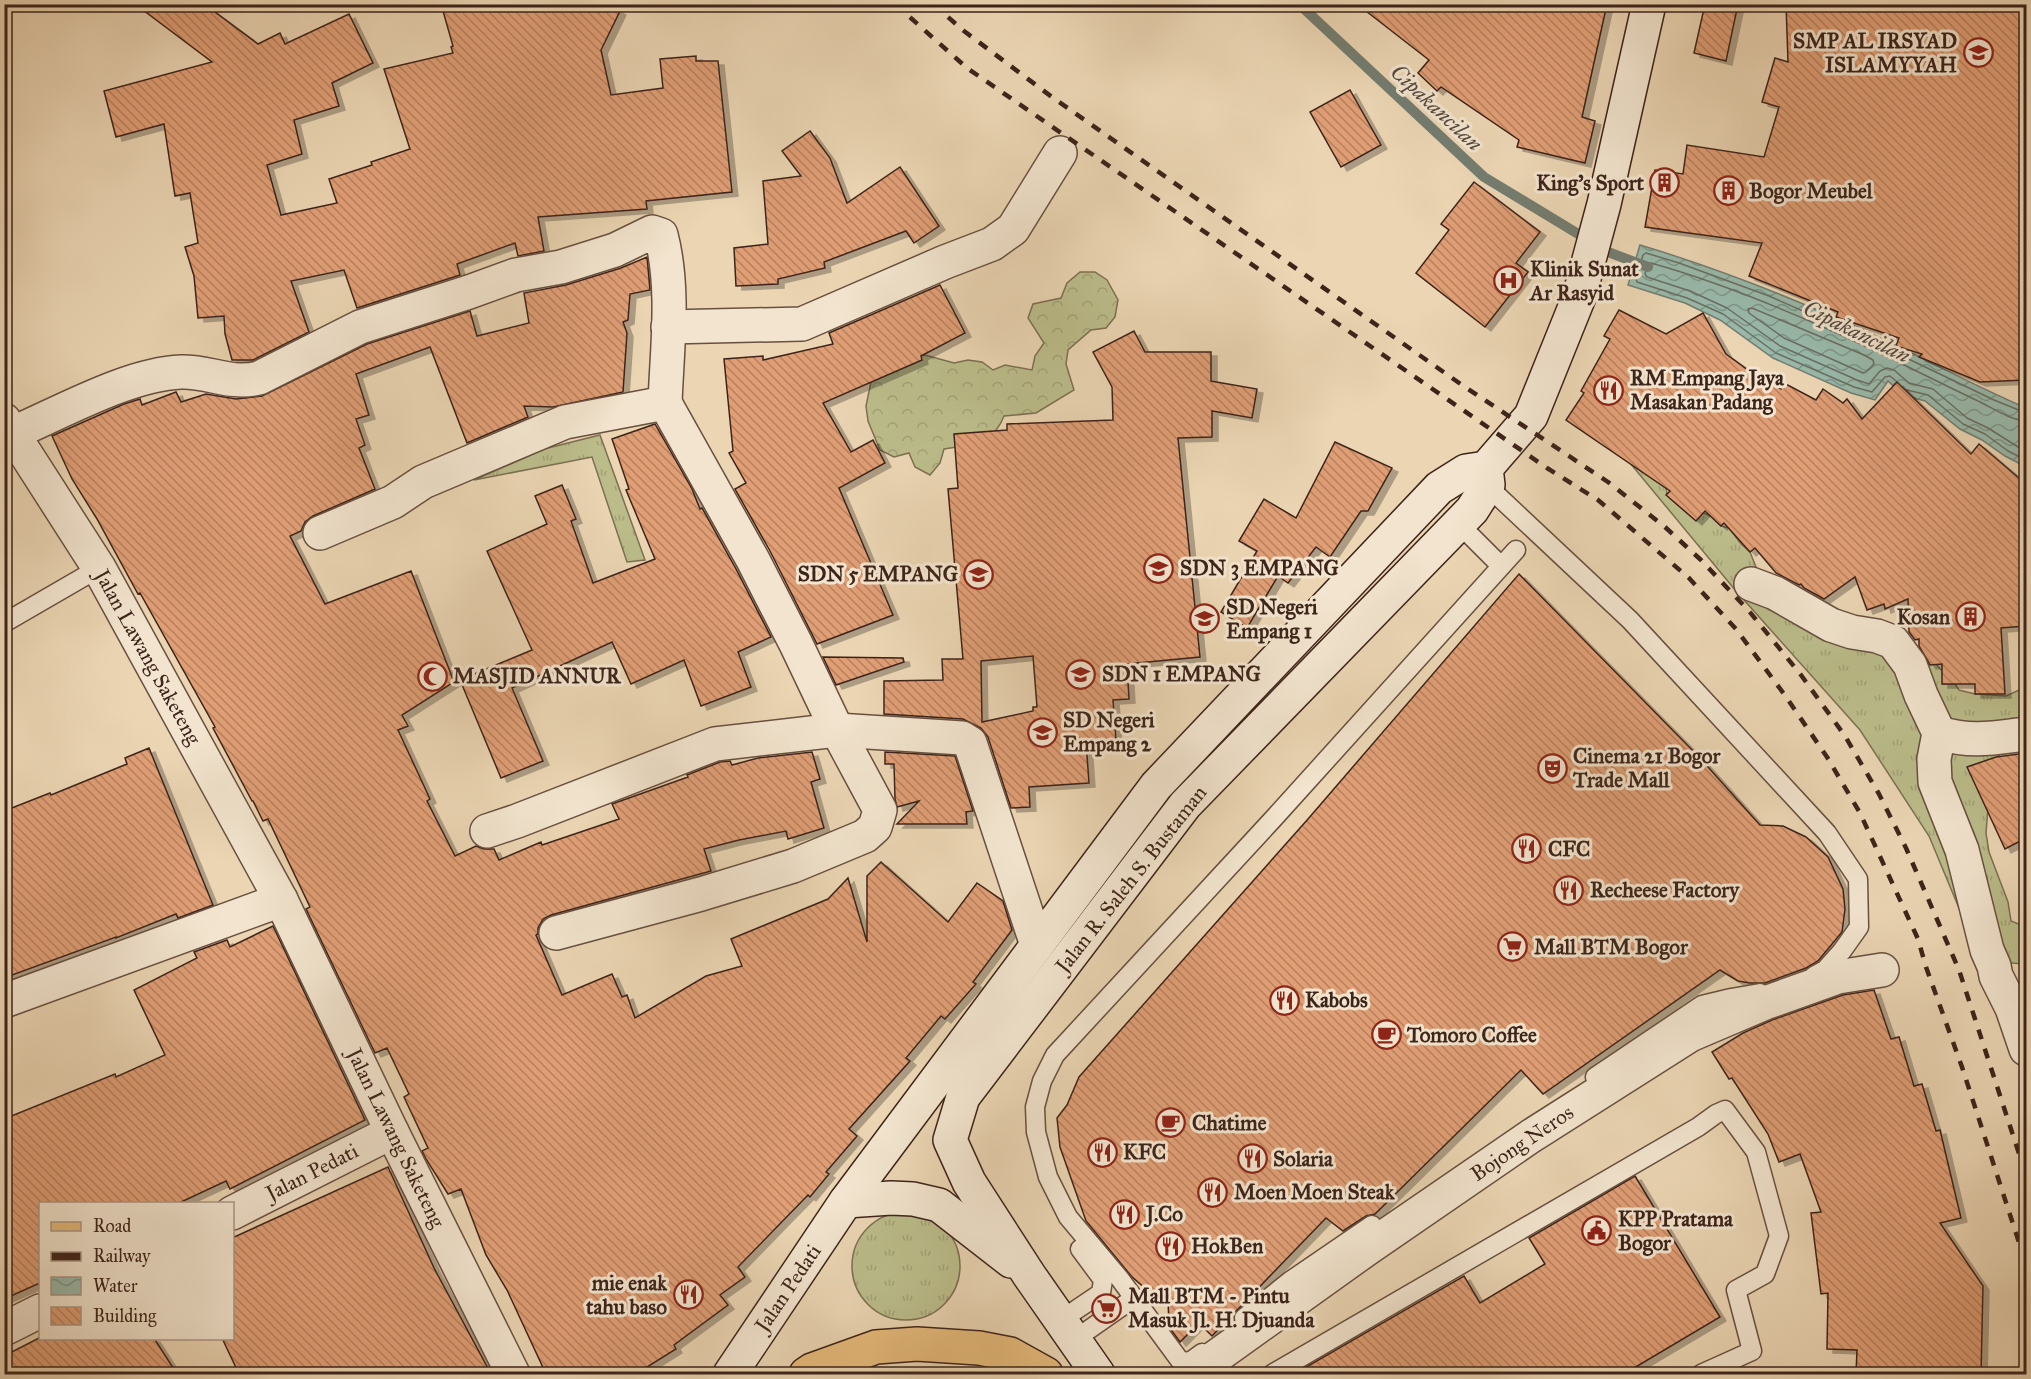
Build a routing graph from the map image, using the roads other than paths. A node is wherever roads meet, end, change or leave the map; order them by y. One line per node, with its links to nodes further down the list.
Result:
1 (1648, 5): 6 (street, Jalan R. Saleh S. Bustaman)
2 (1060, 153): 3 (street)
3 (668, 327): 4 (street); 5 (street)
4 (665, 403): 8 (street); 14 (street)
5 (9, 427): 11 (street, Jalan Lawang Saketeng)
6 (1480, 475): 7 (street, Jalan R. Saleh S. Bustaman); 20 (street, Jalan R. Saleh S. Bustaman); 29 (lane)
7 (1459, 524): 10 (lane); 28 (street, Jalan R. Saleh S. Bustaman)
8 (320, 532)
9 (1516, 550): 10 (lane)
10 (1501, 566): 25 (lane)
11 (99, 568): 13 (lane); 18 (street, Jalan Lawang Saketeng)
12 (1751, 584): 15 (street)
13 (4, 623)
14 (837, 730): 17 (street); 19 (street); 20 (street)
15 (1939, 733): 16 (street); 23 (street)
16 (2026, 734)
17 (487, 831)
18 (281, 900): 22 (street); 24 (street, Jalan Lawang Saketeng)
19 (556, 933)
20 (1037, 945): 26 (street, Jalan R. Saleh S. Bustaman)
21 (1882, 970): 38 (street, Bojong Neros)
22 (4, 1001)
23 (2026, 1049)
24 (392, 1132): 27 (street, Jalan Pedati); 33 (street, Jalan Lawang Saketeng)
25 (1048, 1177): 29 (lane); 32 (lane)
26 (846, 1201): 28 (street); 34 (street, Jalan Pedati)
27 (234, 1212)
28 (1029, 1275): 32 (street)
29 (1134, 1298): 32 (lane)
30 (39, 1312): 31 (street)
31 (4, 1329)
32 (1067, 1330): 37 (street)
33 (513, 1374)
34 (730, 1374)
35 (806, 1374): 36 (main road)
36 (1046, 1374)
37 (1098, 1374)
38 (1192, 1374)
39 (1272, 1374): 40 (lane)
40 (1701, 1374)

